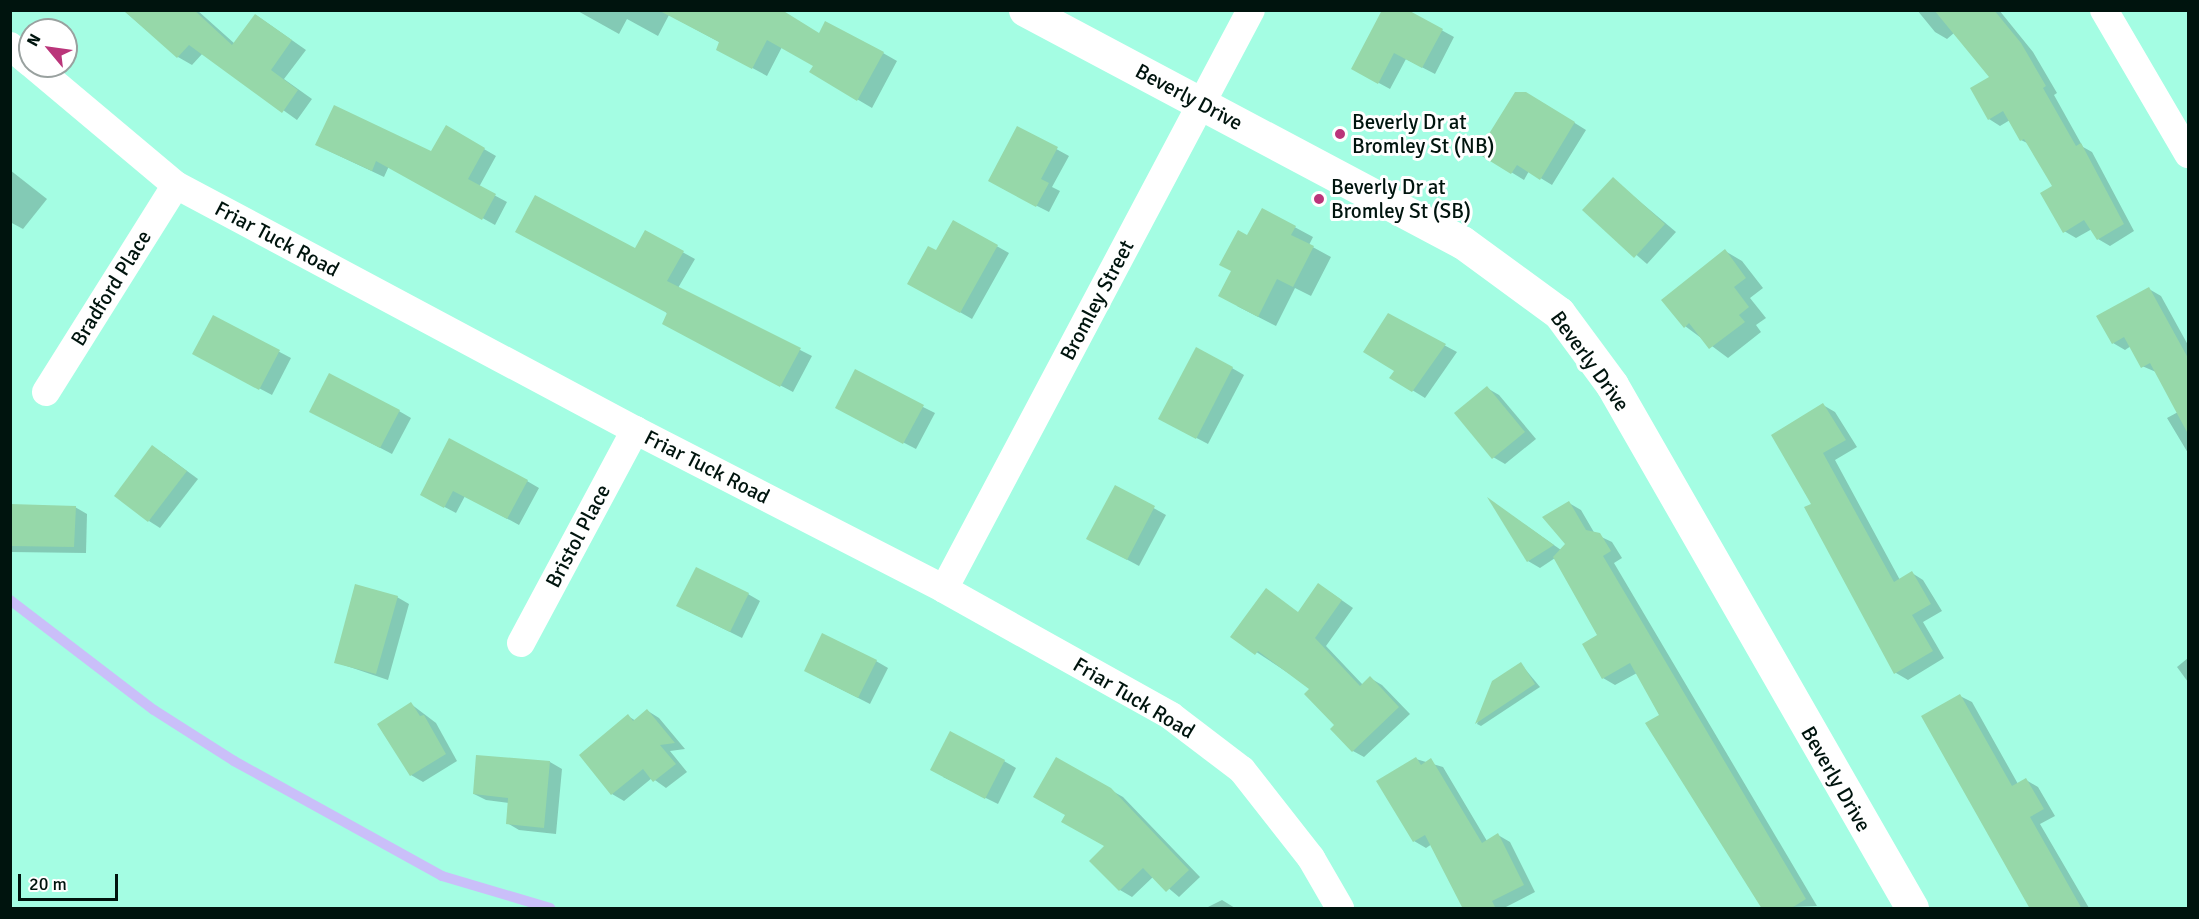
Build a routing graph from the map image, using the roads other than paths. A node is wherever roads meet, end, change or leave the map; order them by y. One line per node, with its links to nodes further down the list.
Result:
1 (1025, 10): 5 (street, Beverly Drive)
2 (1251, 10): 5 (street, Bromley Street)
3 (2104, 10): 6 (street)
4 (48, 78): 7 (street, Friar Tuck Road)
5 (1202, 104): 10 (street, Bromley Street); 13 (street, Beverly Drive)
6 (2188, 154)
7 (176, 185): 8 (street, Bradford Place); 9 (street, Friar Tuck Road)
8 (46, 392)
9 (635, 430): 10 (street, Friar Tuck Road); 11 (street, Bristol Place)
10 (944, 589): 12 (street, Friar Tuck Road)
11 (521, 643)
12 (1340, 909)
13 (1912, 909)

